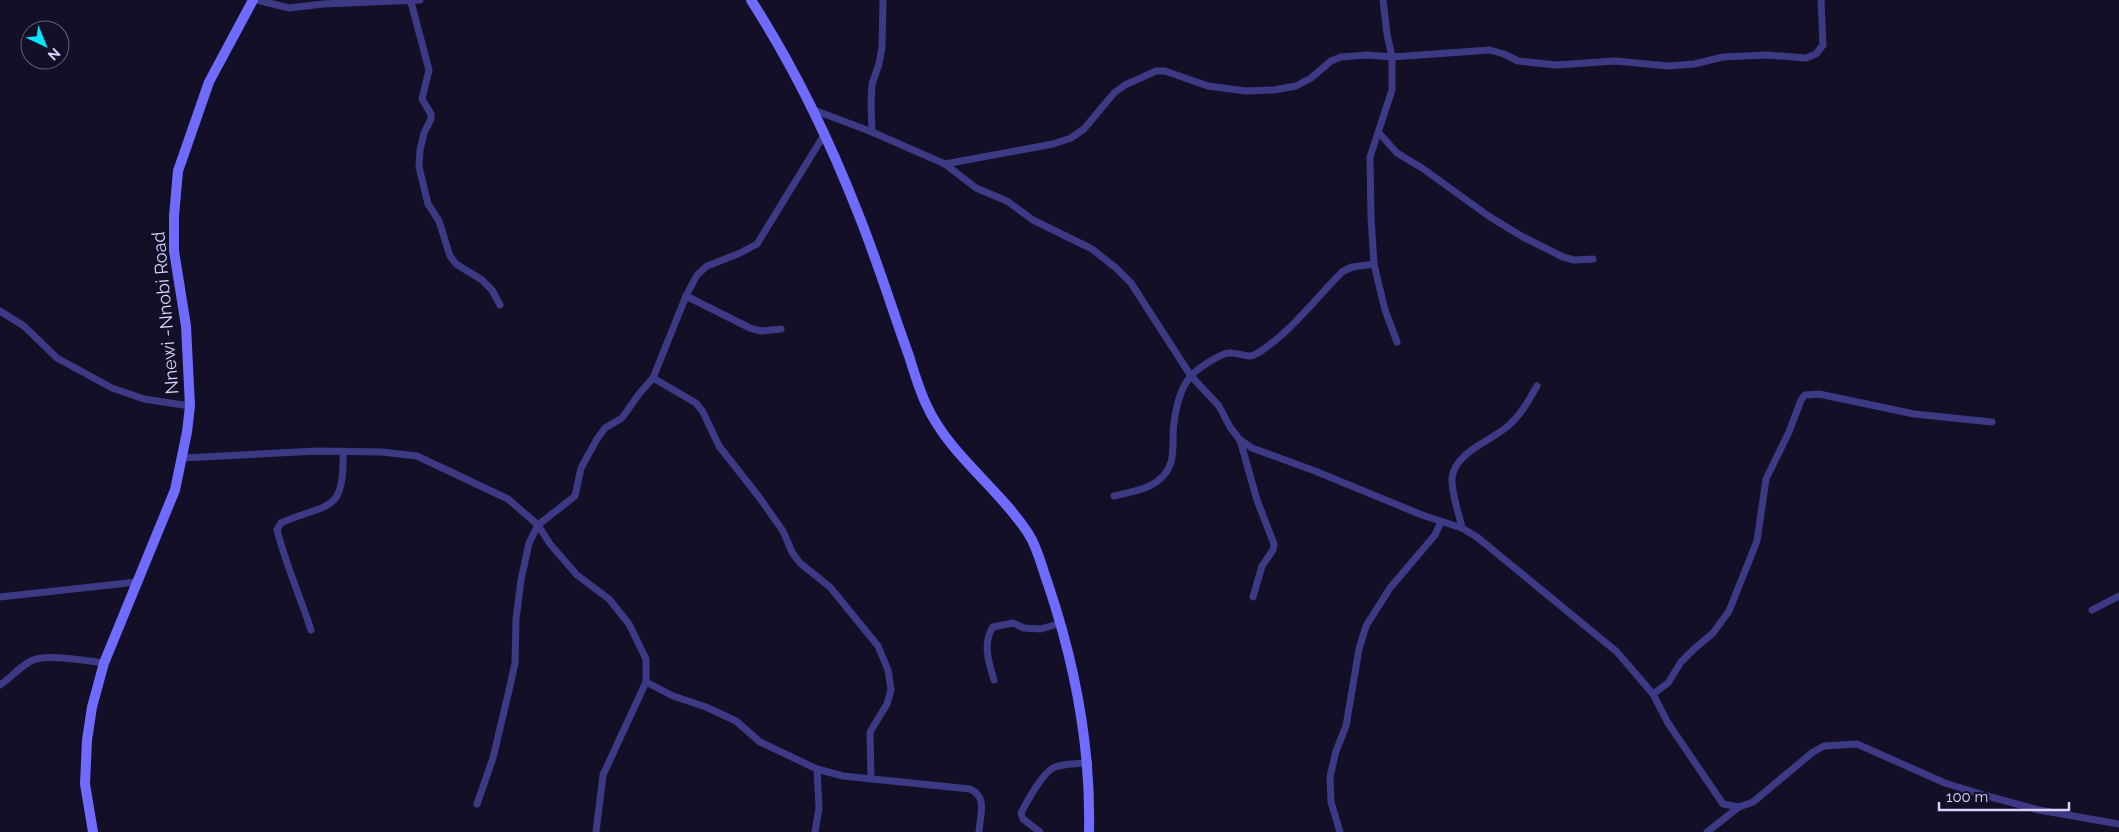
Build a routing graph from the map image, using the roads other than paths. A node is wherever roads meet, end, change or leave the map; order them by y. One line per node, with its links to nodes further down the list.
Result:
1 (255, 0): 7 (street); 24 (main road, Nnewi -Nnobi Road)
2 (420, 0): 7 (street)
3 (751, 0): 9 (main road)
4 (883, 0): 10 (street)
5 (1383, 0): 8 (street)
6 (1821, 0): 8 (street)
7 (411, 2): 17 (street)
8 (1392, 57): 11 (street); 13 (street)
9 (814, 110): 10 (street); 12 (main road)
10 (872, 132): 13 (street)
11 (1378, 133): 14 (street); 15 (street)
12 (824, 134): 16 (street); 38 (main road)
13 (945, 164): 21 (street)
14 (1593, 259)
15 (1374, 264): 20 (street); 21 (street)
16 (686, 296): 19 (street); 22 (street)
17 (500, 305)
18 (0, 311): 24 (street)
19 (782, 329)
20 (1397, 342)
21 (1191, 376): 26 (street); 29 (street)
22 (653, 378): 31 (street); 47 (street)
23 (1537, 386): 32 (street)
24 (190, 406): 28 (main road, Nnewi -Nnobi Road)
25 (1992, 422): 44 (street)
26 (1240, 440): 30 (street); 36 (street)
27 (343, 451): 28 (street); 31 (street); 39 (street)
28 (182, 458): 33 (main road, Nnewi -Nnobi Road)
29 (1114, 496)
30 (1441, 522): 32 (street); 57 (street)
31 (538, 525): 42 (street); 48 (street)
32 (1462, 528): 44 (street)
33 (137, 582): 35 (street); 40 (main road, Nnewi -Nnobi Road)
34 (2119, 596): 37 (street)
35 (0, 597)
36 (1252, 597)
37 (2092, 610)
38 (1061, 623): 41 (street); 45 (main road)
39 (312, 630)
40 (104, 663): 43 (street); 51 (main road, Nnewi -Nnobi Road)
41 (994, 680)
42 (646, 682): 46 (street); 52 (street)
43 (0, 685)
44 (1653, 694): 49 (street)
45 (1088, 763): 55 (street); 56 (main road)
46 (817, 769): 47 (street); 53 (street)
47 (871, 779): 54 (street)
48 (477, 804)
49 (1739, 807): 50 (street); 58 (street)
50 (2119, 824)
51 (93, 832)
52 (596, 832)
53 (815, 832)
54 (979, 832)
55 (1040, 832)
56 (1090, 832)
57 (1340, 832)
58 (1707, 832)

